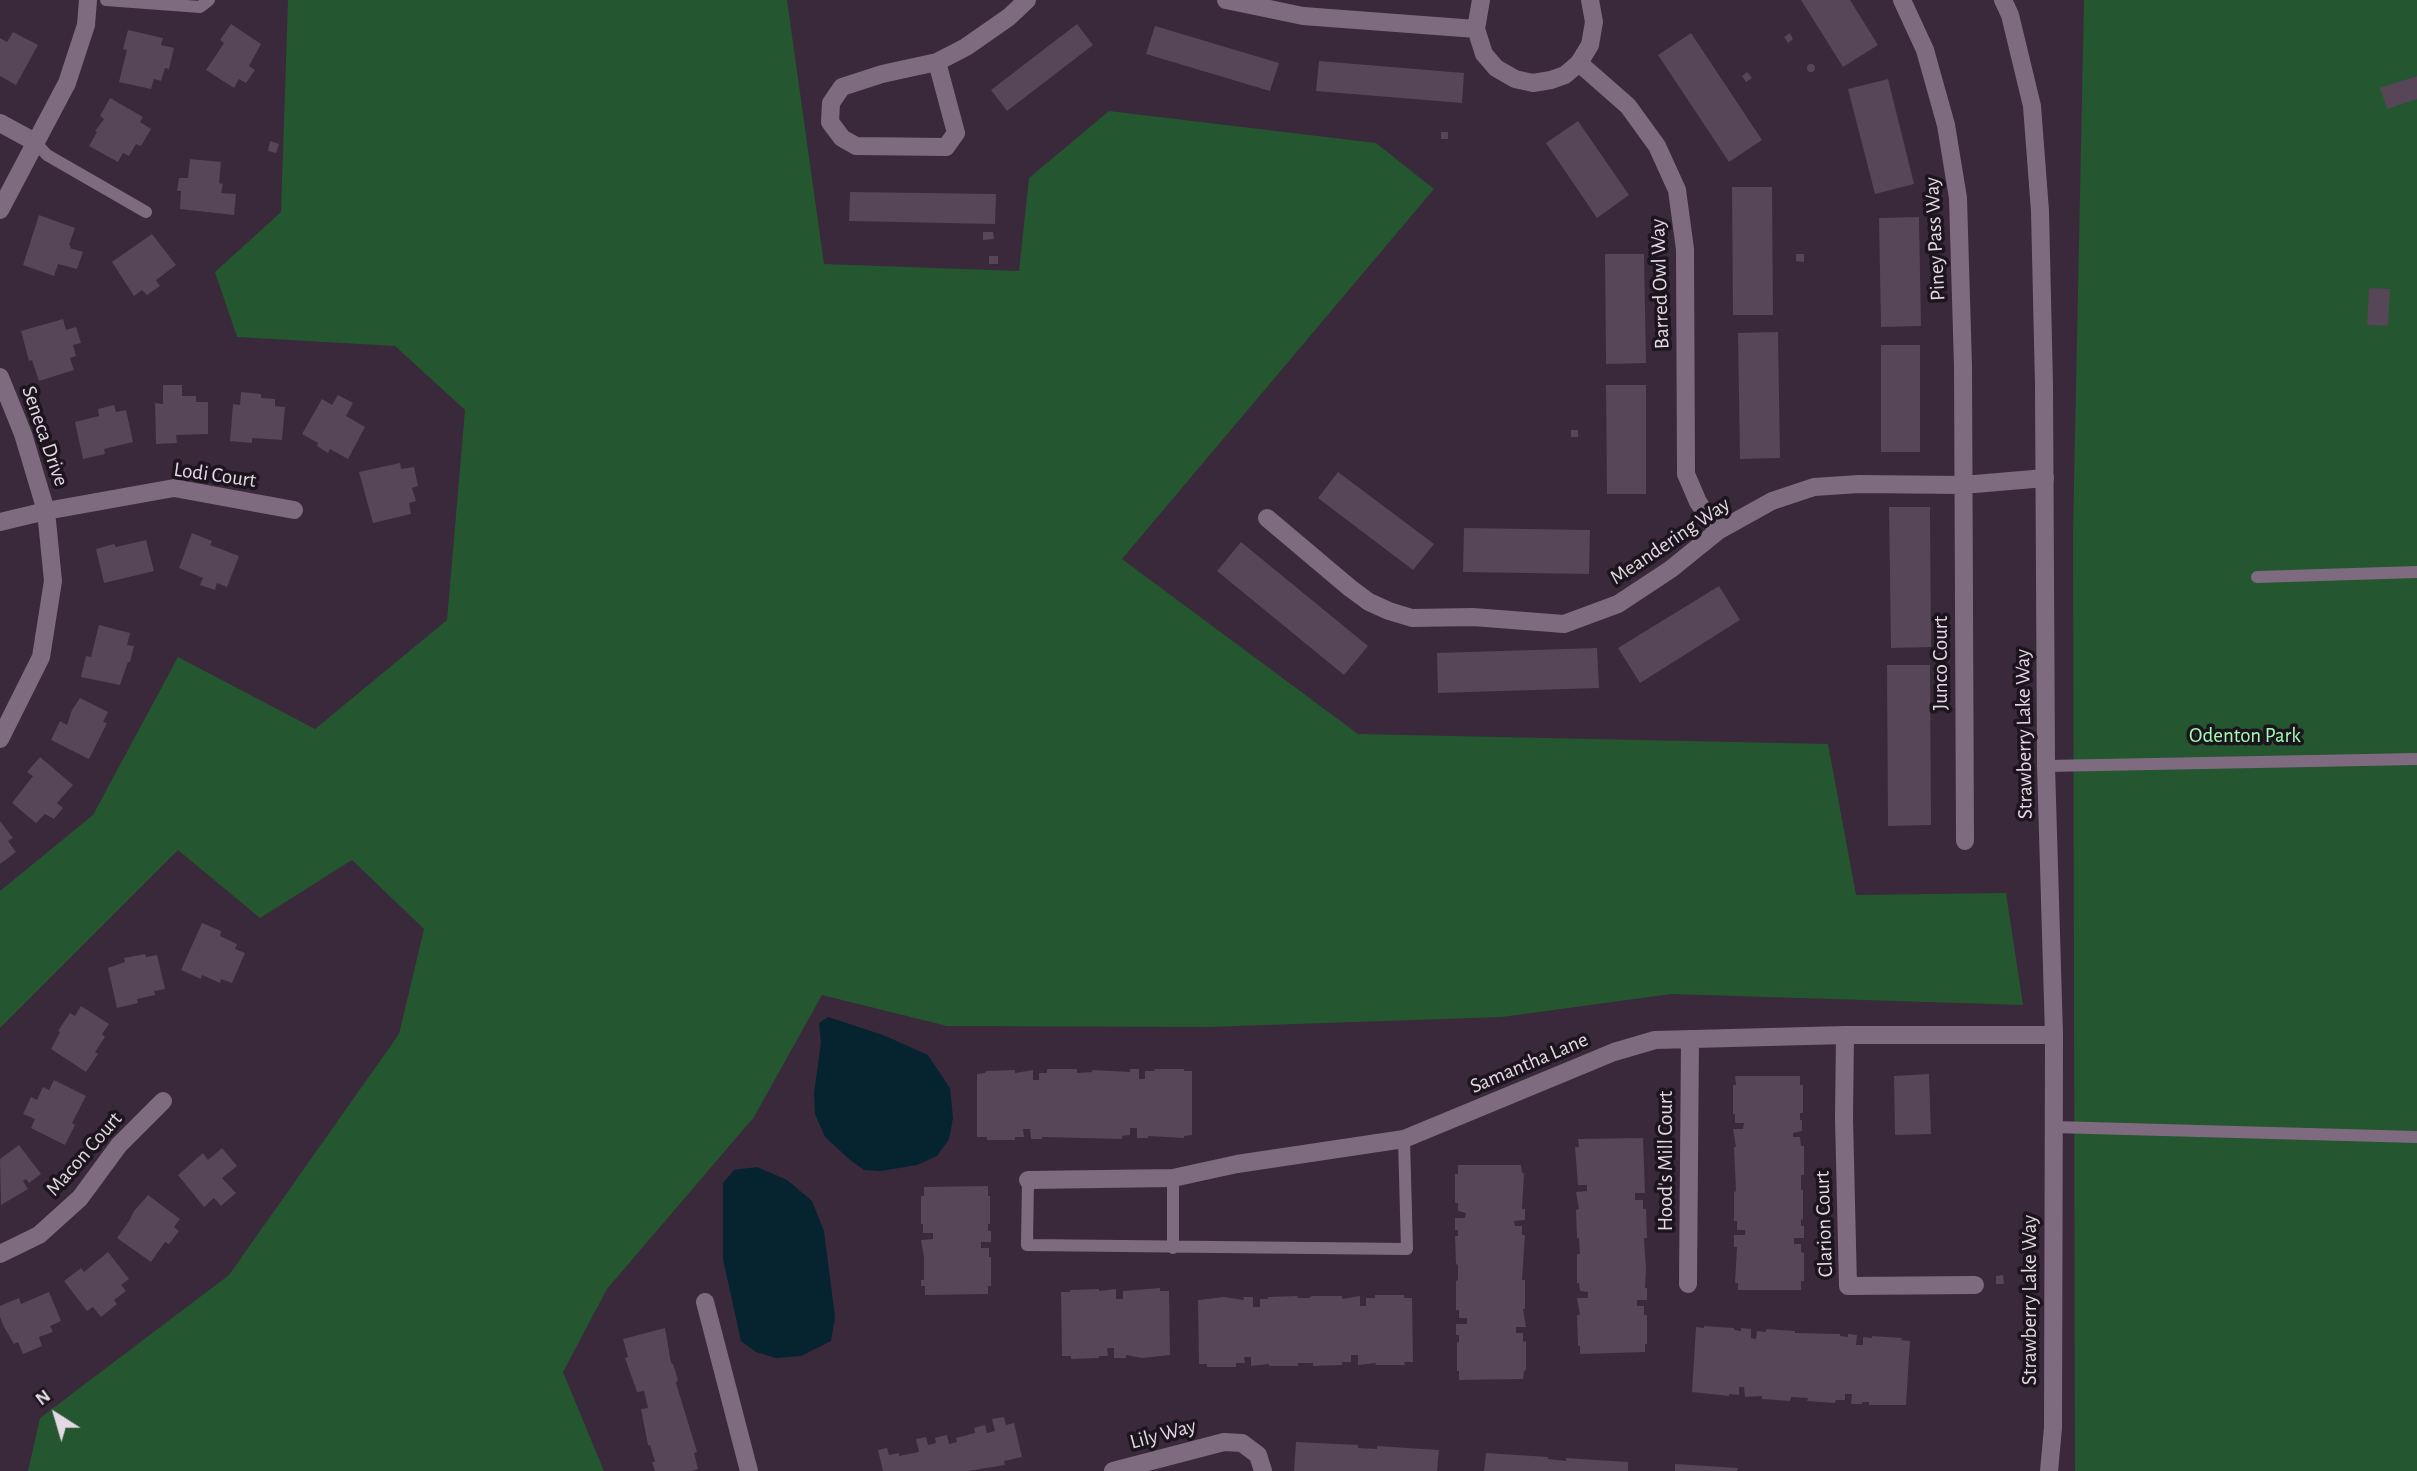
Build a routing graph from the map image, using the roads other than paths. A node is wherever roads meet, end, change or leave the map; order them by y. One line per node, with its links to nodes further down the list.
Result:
1 (88, 0): 14 (street)
2 (106, 0): 3 (lane)
3 (209, 0)
4 (1027, 0): 11 (street)
5 (1226, 0): 10 (street)
6 (1481, 0): 10 (street)
7 (1590, 0): 12 (street)
8 (1902, 0): 19 (street, Piney Pass Way)
9 (2003, 0): 18 (street, Strawberry Lake Way)
10 (1476, 29): 12 (street)
11 (937, 62): 11 (street)
12 (1579, 63): 24 (street, Barred Owl Way)
13 (0, 123): 14 (street)
14 (35, 142): 15 (street); 16 (lane)
15 (0, 210)
16 (146, 212)
17 (0, 377): 21 (street, Seneca Drive)
18 (2045, 478): 19 (street, Meandering Way); 29 (street, Strawberry Lake Way)
19 (1964, 485): 24 (street, Meandering Way); 30 (street, Junco Court)
20 (294, 510): 21 (street, Lodi Court)
21 (46, 511): 23 (street, Lodi Court); 27 (street, Seneca Drive)
22 (1267, 518): 24 (street, Meandering Way)
23 (0, 522)
24 (1718, 531)
25 (2417, 572): 26 (lane)
26 (2257, 576)
27 (0, 739)
28 (2417, 759): 29 (lane)
29 (2046, 766): 32 (street, Strawberry Lake Way)
30 (1965, 841)
31 (1845, 1035): 32 (street, Samantha Lane); 33 (street, Samantha Lane); 43 (street, Clarion Court)
32 (2054, 1035): 35 (street, Strawberry Lake Way)
33 (1690, 1039): 37 (street, Samantha Lane); 42 (street, Hood's Mill Court)
34 (163, 1101): 41 (street, Macon Court)
35 (2054, 1127): 36 (lane); 48 (street, Strawberry Lake Way)
36 (2417, 1137)
37 (1404, 1139): 38 (street, Samantha Lane); 40 (lane)
38 (1173, 1178): 39 (street, Samantha Lane); 40 (lane)
39 (1028, 1180): 40 (lane)
40 (1173, 1248)
41 (0, 1254)
42 (1688, 1284)
43 (1975, 1285)
44 (705, 1302): 45 (street)
45 (749, 1471)
46 (1113, 1471): 47 (street, Lily Way)
47 (1263, 1471)
48 (2049, 1471)

